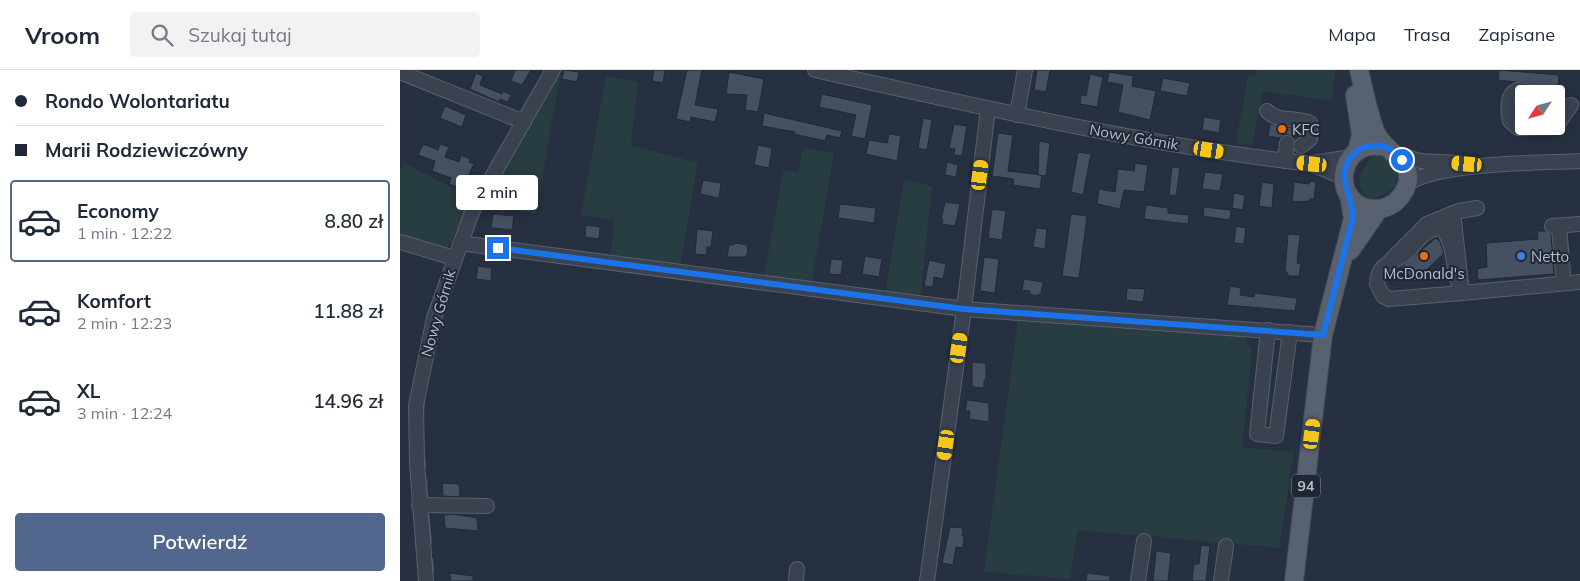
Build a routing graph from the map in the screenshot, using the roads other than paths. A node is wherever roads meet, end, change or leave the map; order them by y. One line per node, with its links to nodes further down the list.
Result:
1 (554, 70): 13 (street, Nowy Górnik)
2 (815, 70): 9 (street, Nowy Górnik)
3 (1025, 70): 11 (street)
4 (1357, 70): 17 (main road); 18 (main road)
5 (400, 72): 13 (street)
6 (1515, 92): 14 (street)
7 (1565, 100): 8 (street)
8 (1576, 106): 12 (street)
9 (988, 109): 11 (street, Nowy Górnik); 38 (street)
10 (1267, 111): 16 (street)
11 (1017, 115): 19 (street, Nowy Górnik)
12 (1565, 118)
13 (524, 122): 31 (street, Nowy Górnik)
14 (1515, 126)
15 (1287, 144): 19 (street)
16 (1301, 146)
17 (1392, 151): 18 (main road); 22 (street); 24 (main road)
18 (1354, 154): 21 (street, Nowy Górnik); 23 (main road)
19 (1285, 161): 21 (street, Nowy Górnik)
20 (1580, 162): 22 (street)
21 (1312, 164): 23 (street, Nowy Górnik)
22 (1485, 166): 24 (street)
23 (1343, 176): 25 (main road, 94)
24 (1406, 186): 26 (main road, 94)
25 (1349, 195): 26 (main road); 34 (main road, 94)
26 (1379, 209): 34 (main road, 94)
27 (1478, 213): 28 (street)
28 (1451, 218): 33 (street); 37 (street)
29 (1580, 224): 35 (street)
30 (400, 242): 32 (street)
31 (460, 243): 32 (street, Nowy Górnik); 38 (street)
32 (454, 258): 42 (street, Nowy Górnik)
33 (1391, 260): 37 (street); 37 (street)
34 (1340, 266): 41 (main road, 94)
35 (1563, 273)
36 (1580, 282): 37 (street)
37 (1462, 293)
38 (964, 309): 39 (street); 47 (street)
39 (1268, 330): 40 (street); 40 (street)
40 (1290, 332): 41 (street)
41 (1323, 335): 50 (main road, 94)
42 (419, 505): 43 (street); 46 (street, Nowy Górnik)
43 (487, 506)
44 (1144, 541): 48 (street)
45 (1226, 546): 49 (street)
46 (426, 581)
47 (927, 581)
48 (1138, 581)
49 (1221, 581)
50 (1294, 581)

